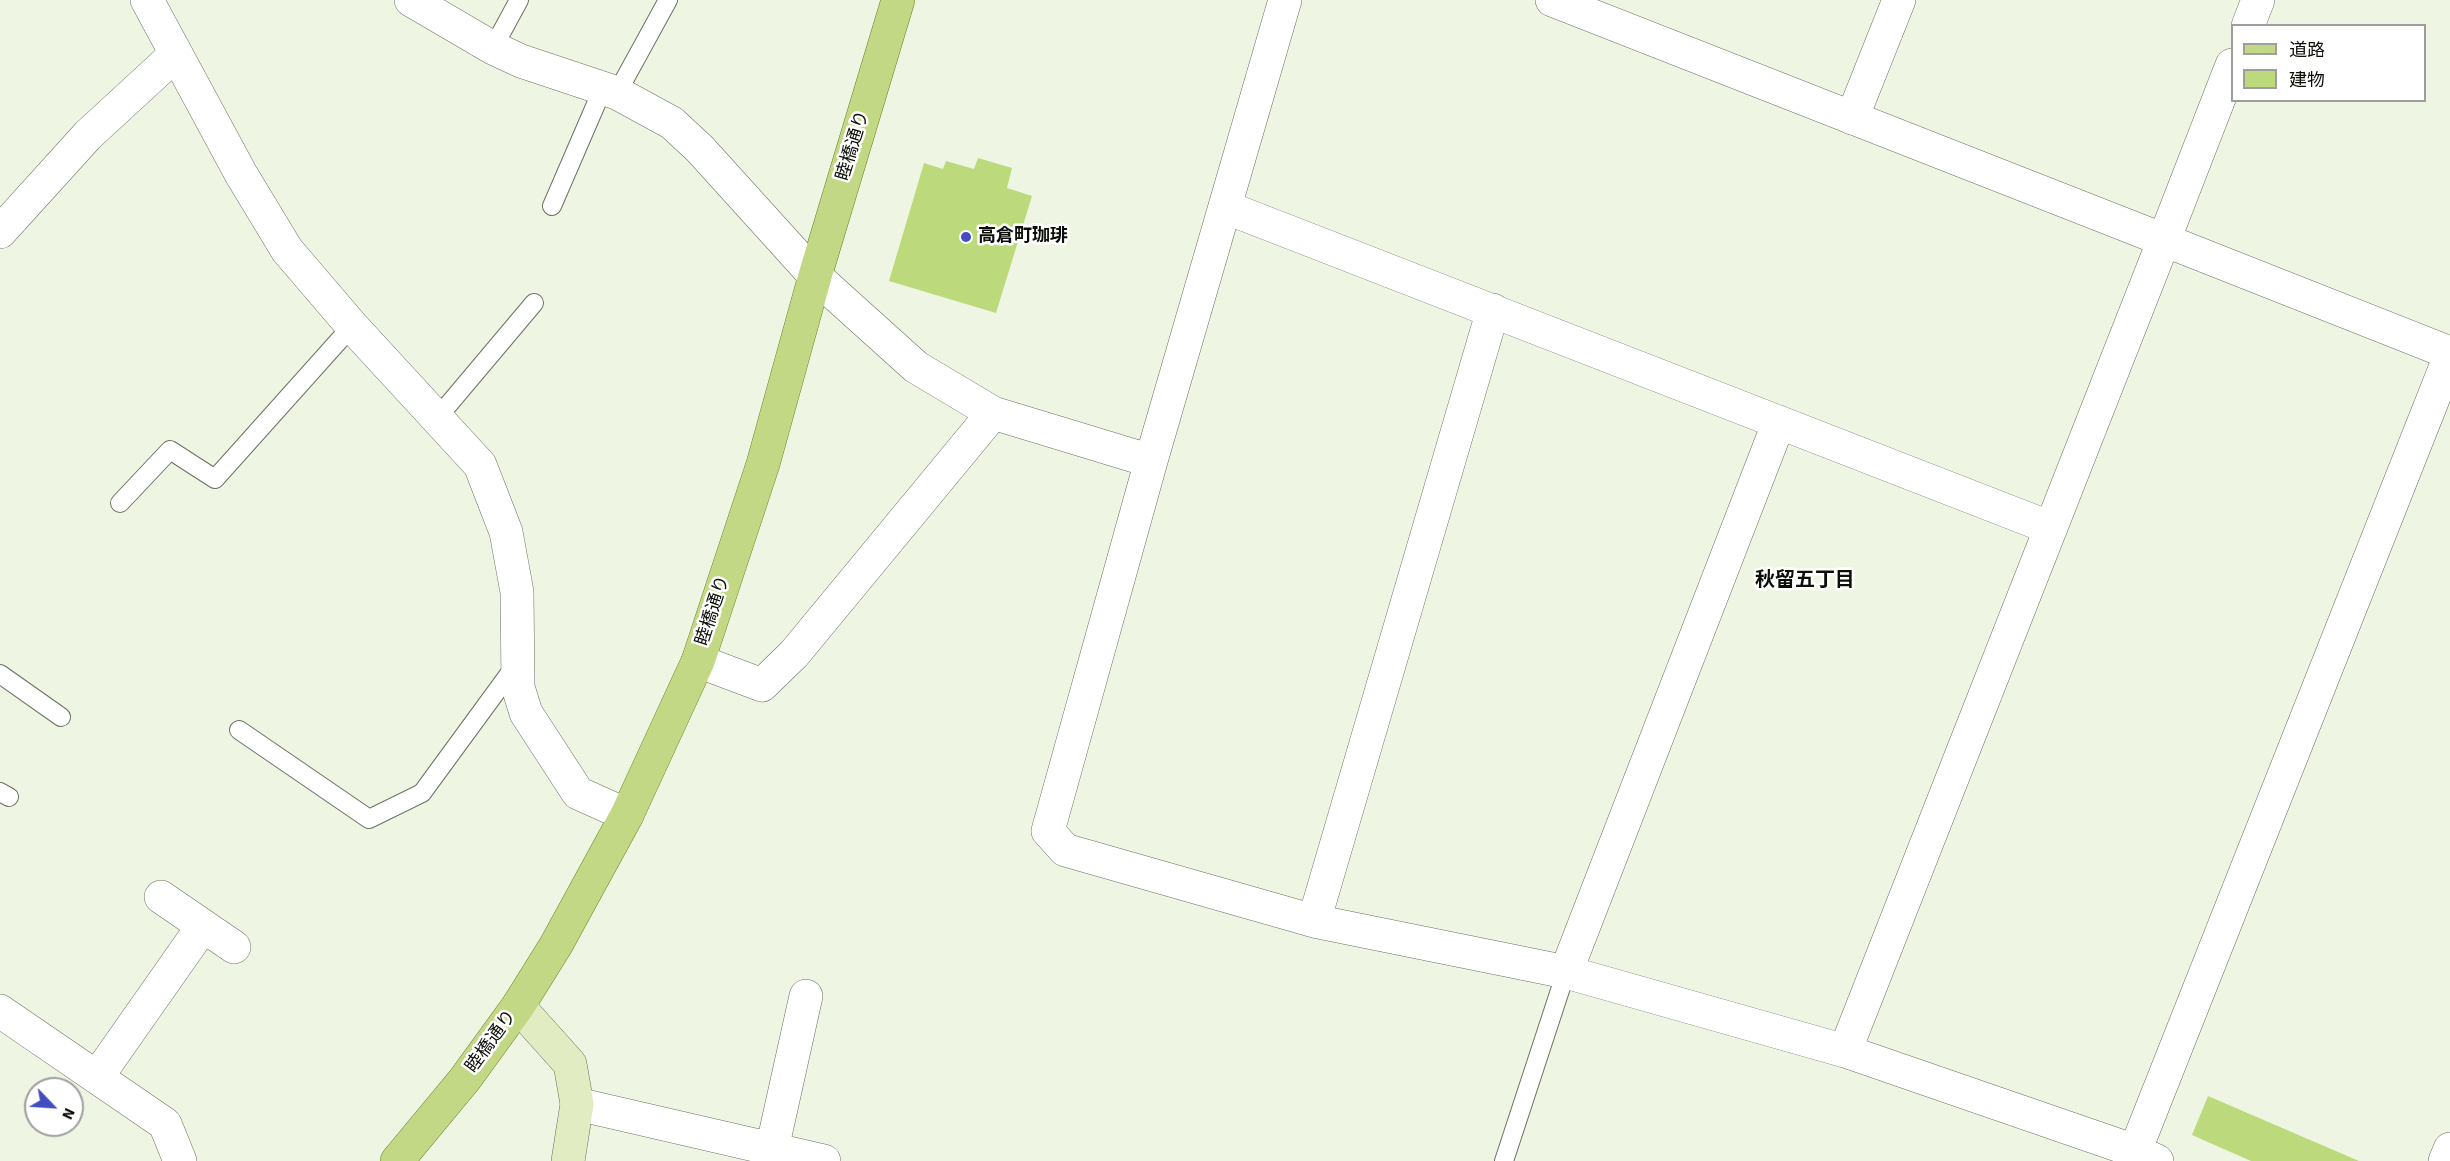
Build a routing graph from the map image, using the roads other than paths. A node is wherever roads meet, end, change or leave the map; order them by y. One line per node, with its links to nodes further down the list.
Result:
1 (147, 0): 12 (street)
2 (411, 0): 11 (street)
3 (519, 0): 11 (lane)
4 (668, 0): 14 (lane)
5 (898, 0): 20 (main road, 睦橋通り)
6 (1285, 0): 17 (street)
7 (1552, 0): 15 (street)
8 (1899, 0): 15 (street)
9 (2258, 0): 10 (street)
10 (2249, 24)
11 (493, 48): 14 (street)
12 (176, 54): 18 (street); 23 (street)
13 (2231, 68): 19 (street)
14 (610, 91): 16 (lane); 20 (street)
15 (1852, 118): 19 (street)
16 (552, 206)
17 (1226, 207): 22 (street); 28 (street)
18 (0, 232)
19 (2164, 240): 24 (street); 30 (street)
20 (815, 276): 25 (street); 31 (main road, 睦橋通り)
21 (534, 303): 26 (lane)
22 (1492, 310): 27 (street); 38 (street)
23 (352, 326): 26 (street); 29 (lane)
24 (2450, 354): 50 (street)
25 (993, 413): 28 (street); 31 (street)
26 (438, 417): 32 (street)
27 (1779, 422): 30 (street); 41 (street)
28 (1151, 461): 38 (street)
29 (120, 503)
30 (2051, 528): 45 (street)
31 (698, 660): 36 (main road, 睦橋通り)
32 (518, 662): 35 (lane); 36 (street)
33 (0, 674): 34 (lane)
34 (61, 717)
35 (239, 730)
36 (627, 815): 43 (main road, 睦橋通り)
37 (161, 897): 39 (street)
38 (1314, 921): 41 (street)
39 (203, 926): 40 (street); 46 (street)
40 (234, 947)
41 (1566, 972): 45 (street); 55 (lane)
42 (806, 996): 48 (street)
43 (518, 1006): 47 (main road); 52 (main road, 睦橋通り)
44 (0, 1011): 46 (street)
45 (1845, 1051): 50 (street)
46 (97, 1077): 51 (street)
47 (577, 1104): 48 (street); 53 (main road)
48 (772, 1149): 54 (street)
49 (2450, 1149): 56 (street)
50 (2146, 1156)
51 (180, 1161)
52 (397, 1161)
53 (568, 1161)
54 (824, 1161)
55 (1504, 1161)
56 (2445, 1161)

